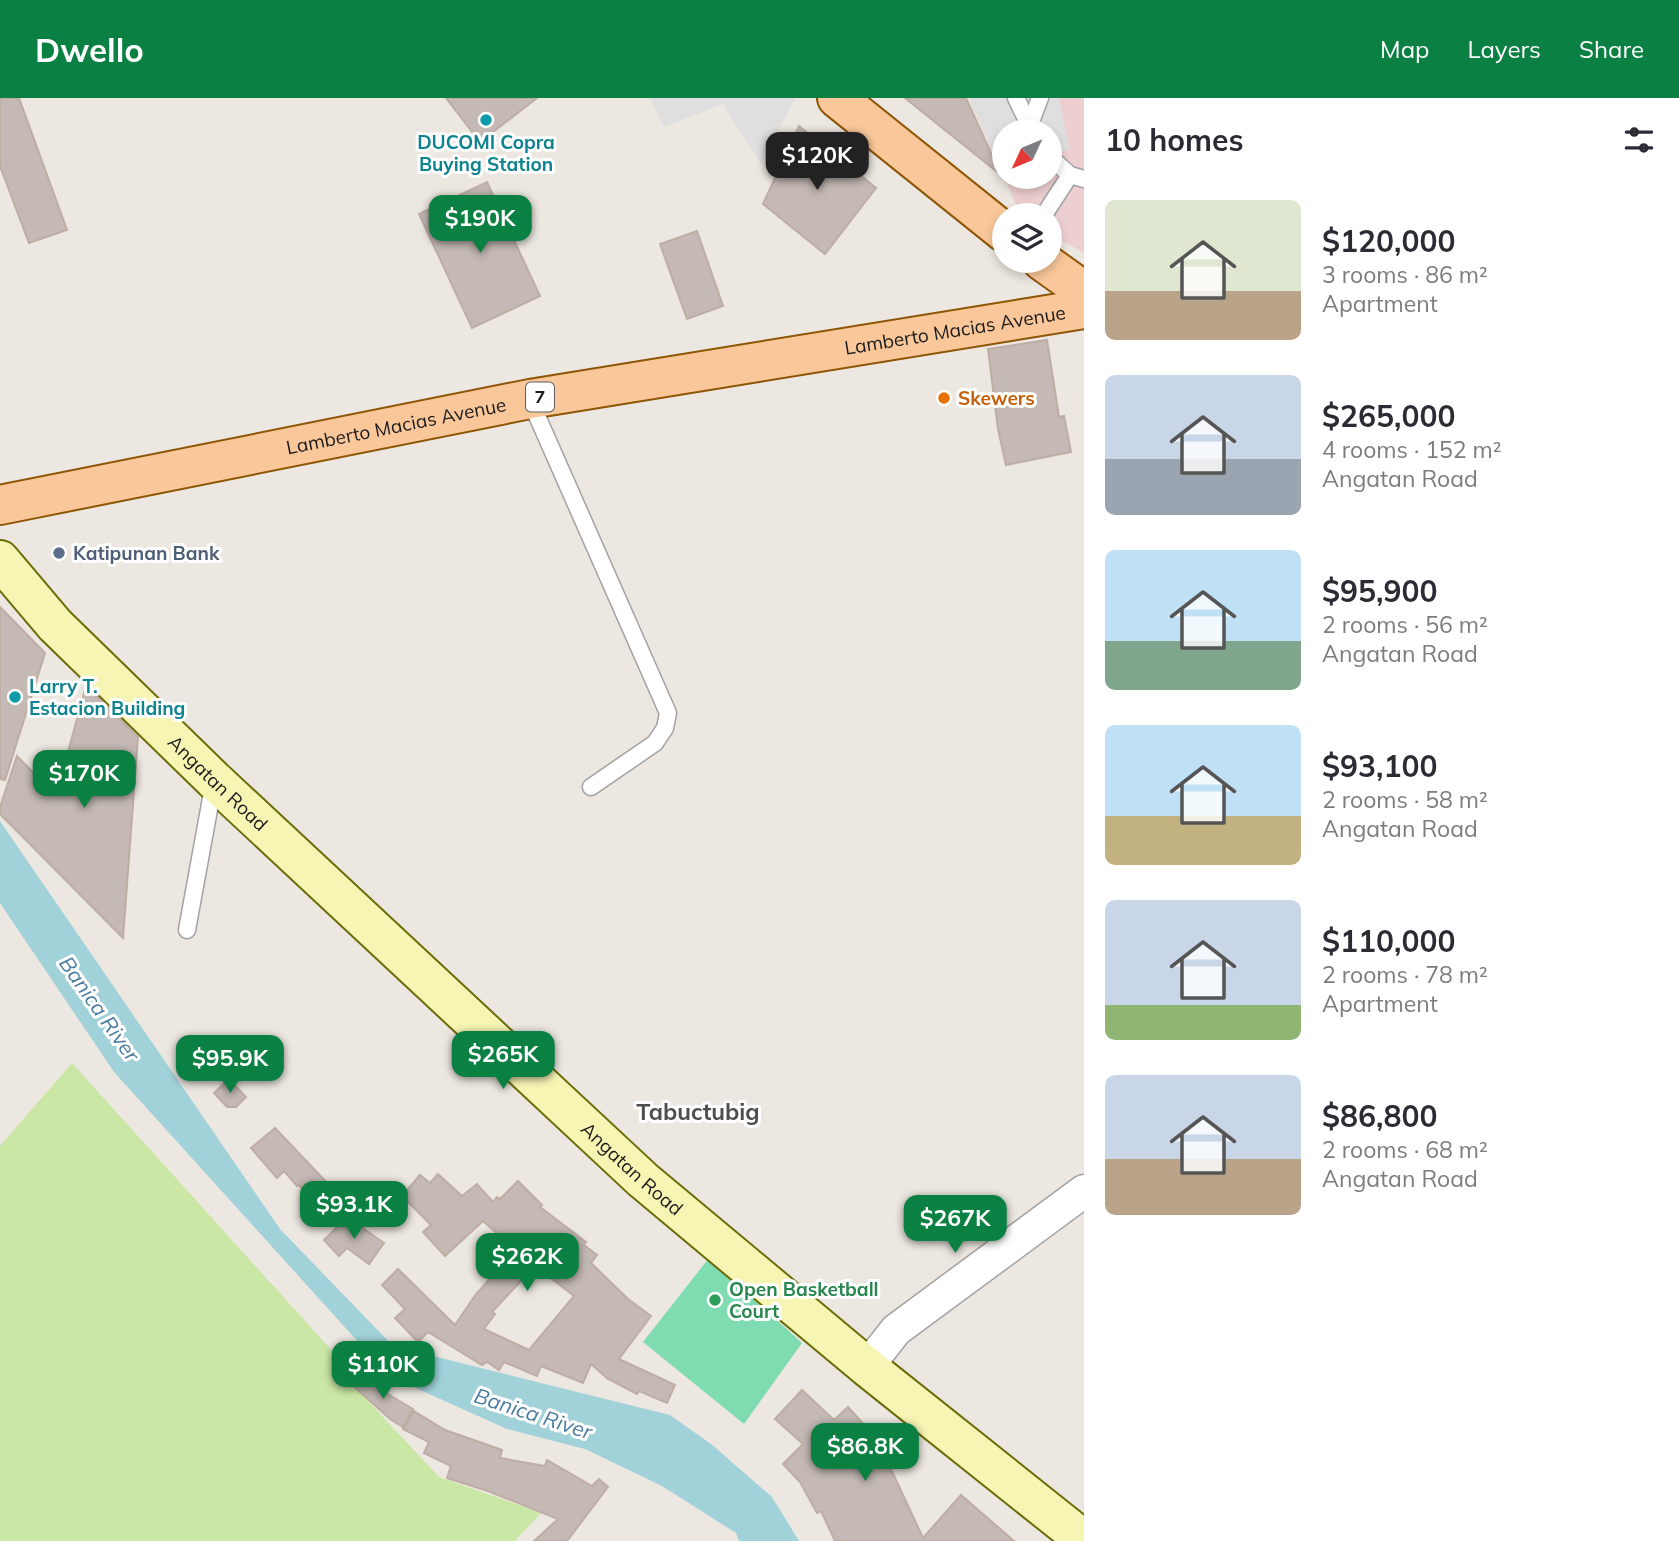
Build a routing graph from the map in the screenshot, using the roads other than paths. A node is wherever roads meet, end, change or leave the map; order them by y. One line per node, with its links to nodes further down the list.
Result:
1 (837, 98): 9 (main road)
2 (1016, 98): 4 (lane)
3 (1040, 98): 5 (lane)
4 (1025, 119)
5 (1033, 119)
6 (1062, 166): 7 (lane)
7 (1077, 177): 8 (lane)
8 (1054, 203)
9 (992, 222)
10 (1059, 273): 11 (main road)
11 (1084, 291)
12 (1084, 309): 13 (main road, Lamberto Macias Avenue / 7)
13 (530, 399): 14 (main road, Lamberto Macias Avenue / 7); 17 (lane)
14 (0, 505)
15 (0, 560): 16 (main road, Angatan Road)
16 (215, 780): 18 (lane); 20 (main road, Angatan Road)
17 (592, 787)
18 (187, 930)
19 (1084, 1191): 20 (street)
20 (867, 1367): 21 (main road, Angatan Road)
21 (1084, 1540)

